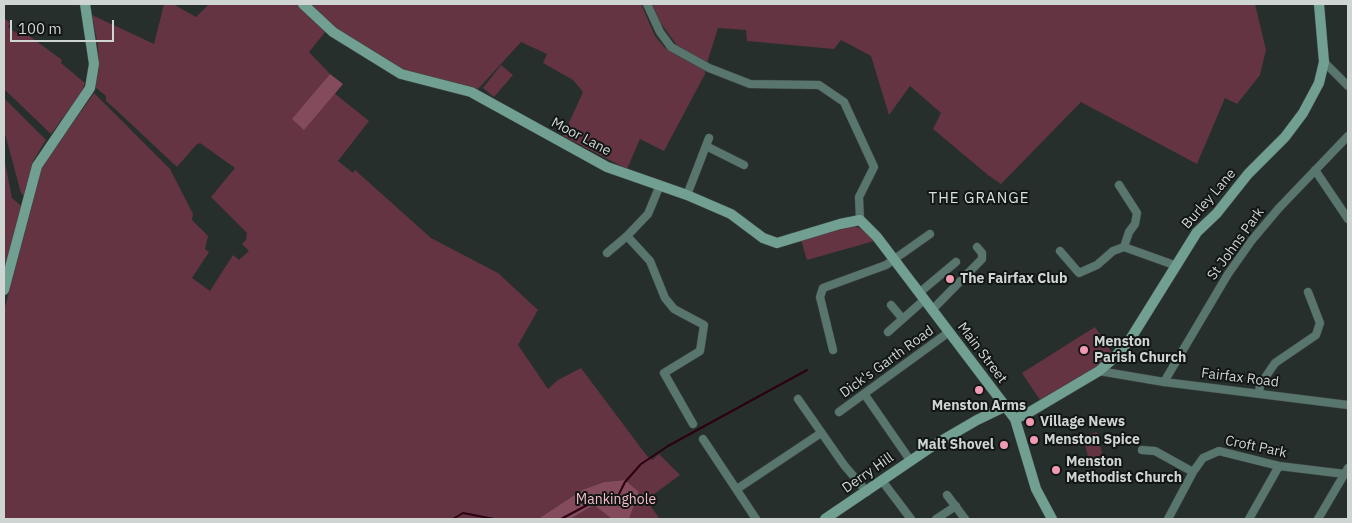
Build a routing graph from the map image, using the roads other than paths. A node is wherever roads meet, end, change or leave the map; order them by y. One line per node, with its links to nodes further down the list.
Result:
1 (85, 4): 26 (street)
2 (303, 4): 12 (street, Moor Lane)
3 (647, 4): 16 (street)
4 (1319, 4): 5 (street, Burley Lane)
5 (1324, 62): 6 (street); 25 (street, Burley Lane)
6 (1348, 86)
7 (1348, 136): 11 (street, St Johns Park)
8 (709, 138): 9 (street)
9 (706, 146): 10 (street); 14 (street)
10 (744, 164)
11 (1315, 170): 15 (street); 36 (street, St Johns Park)
12 (660, 185): 14 (street, Moor Lane); 18 (street)
13 (1119, 186): 20 (street)
14 (688, 195): 16 (street, Moor Lane)
15 (1348, 219)
16 (860, 220): 23 (street, Main Street)
17 (930, 234): 23 (street)
18 (628, 236): 22 (street); 44 (street)
19 (977, 247): 30 (street)
20 (1124, 247): 21 (street); 25 (street)
21 (1060, 251)
22 (607, 253)
23 (894, 260): 28 (street, Main Street); 34 (street)
24 (956, 262): 28 (street)
25 (1177, 266): 35 (street, Burley Lane)
26 (4, 290)
27 (1308, 292): 37 (street)
28 (921, 296): 30 (street, Main Street); 31 (street)
29 (891, 305): 31 (street)
30 (932, 310): 33 (street, Main Street)
31 (902, 318): 32 (street)
32 (888, 332)
33 (949, 332): 38 (street, Dick's Garth Road); 41 (street, Main Street)
34 (833, 350)
35 (1099, 371): 36 (street, Fairfax Road); 43 (street, Burley Lane)
36 (1164, 382): 37 (street, Fairfax Road)
37 (1259, 393): 40 (street, Fairfax Road)
38 (865, 395): 42 (street, Dick's Garth Road); 48 (street)
39 (798, 399): 45 (street)
40 (1348, 405)
41 (1006, 406): 43 (street, Main Street); 48 (street, Derry Hill)
42 (839, 412)
43 (1015, 419): 62 (street, Main Street)
44 (693, 424)
45 (821, 433): 53 (street); 54 (street)
46 (702, 438): 53 (street)
47 (1142, 450): 51 (street)
48 (910, 460): 52 (street, Derry Hill)
49 (1279, 466): 50 (street, Croft Park); 51 (street, Croft Park); 64 (street)
50 (1346, 471): 65 (street)
51 (1193, 472): 63 (street, Croft Park)
52 (882, 482): 54 (street, Derry Hill); 59 (street)
53 (737, 489): 58 (street)
54 (867, 492): 57 (street, Derry Hill)
55 (947, 494): 56 (street)
56 (956, 506): 60 (street); 61 (street)
57 (829, 518)
58 (756, 519)
59 (911, 519)
60 (936, 519)
61 (965, 519)
62 (1052, 519)
63 (1168, 519)
64 (1249, 519)
65 (1318, 519)

